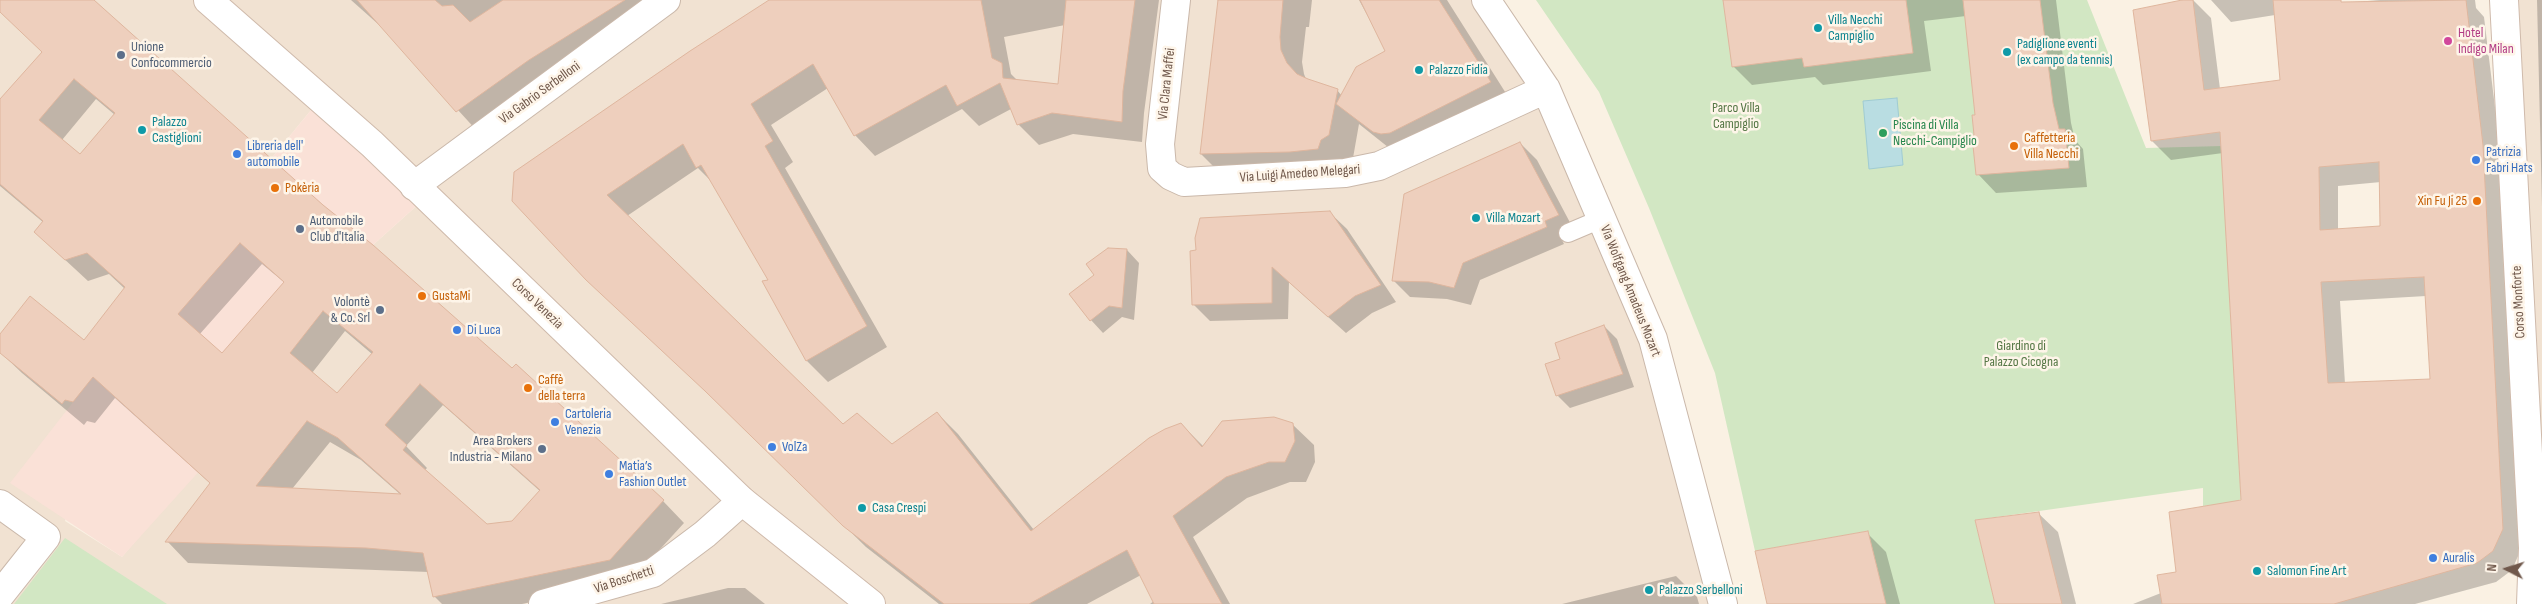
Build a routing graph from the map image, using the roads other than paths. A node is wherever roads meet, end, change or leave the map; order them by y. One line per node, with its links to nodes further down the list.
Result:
1 (208, 0): 8 (street, Corso Venezia)
2 (666, 0): 8 (street, Via Gabrio Serbelloni)
3 (1176, 0): 7 (street, Via Clara Maffei)
4 (1486, 0): 6 (street, Via Wolfgang Amadeus Mozart)
5 (2504, 0): 17 (street, Corso Monforte)
6 (1546, 89): 7 (street, Via Luigi Amedeo Melegari); 9 (street, Via Wolfgang Amadeus Mozart)
7 (1162, 168)
8 (414, 186): 11 (street, Corso Venezia)
9 (1601, 219): 10 (lane); 16 (street, Via Wolfgang Amadeus Mozart)
10 (1568, 233)
11 (742, 501): 14 (street, Via Boschetti); 15 (street, Corso Venezia)
12 (0, 504): 13 (street)
13 (0, 595)
14 (543, 604)
15 (871, 604)
16 (1724, 604)
17 (2531, 604)

